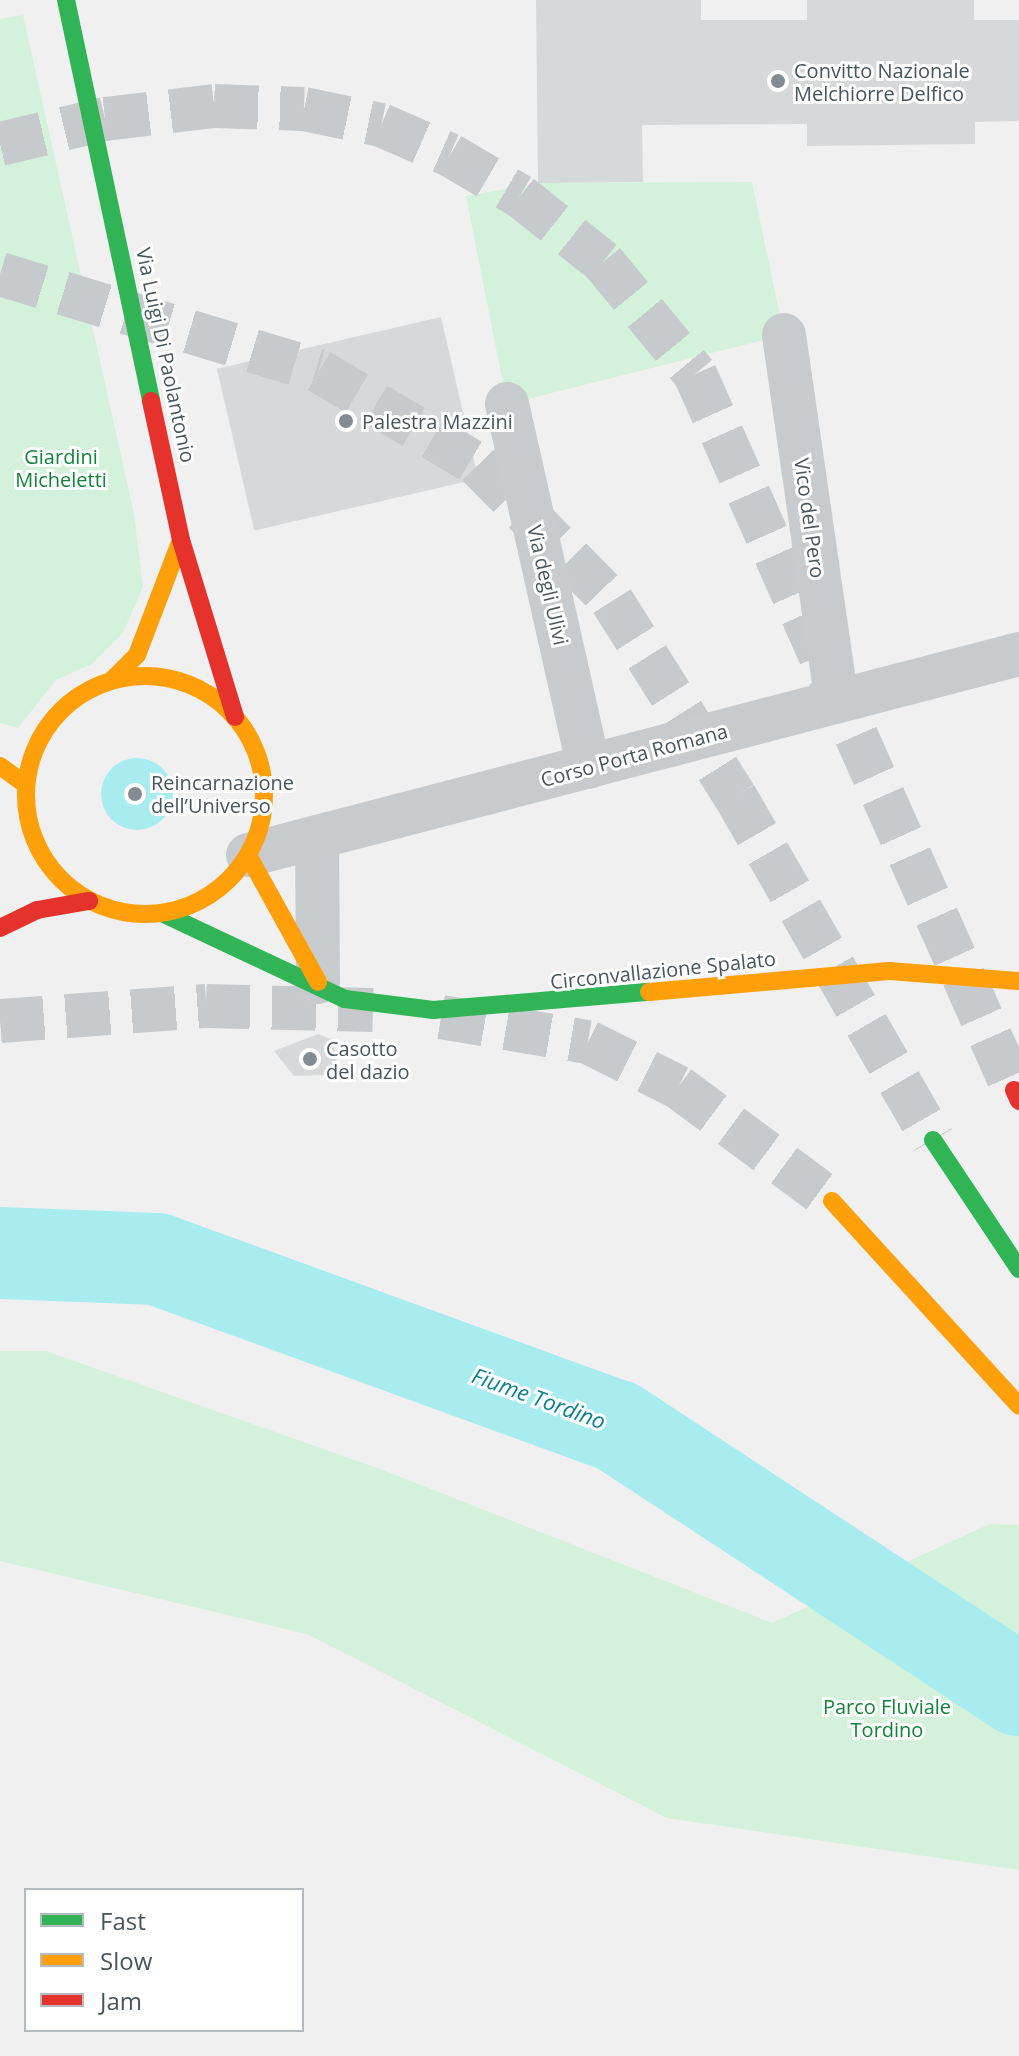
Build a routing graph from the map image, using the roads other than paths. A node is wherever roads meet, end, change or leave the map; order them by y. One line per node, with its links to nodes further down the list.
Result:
1 (66, 0): 4 (main road, Via Luigi Di Paolantonio)
2 (784, 335): 7 (street, Vico del Pero)
3 (507, 404): 10 (street, Via degli Ulivi)
4 (181, 540): 6 (main road); 8 (main road, Via Luigi Di Paolantonio)
5 (1019, 655): 7 (street, Corso Porta Romana)
6 (112, 680): 8 (main road); 11 (main road)
7 (837, 701): 10 (street, Corso Porta Romana)
8 (235, 717): 14 (main road)
9 (0, 766): 11 (main road)
10 (589, 767): 12 (street, Corso Porta Romana)
11 (25, 784): 13 (main road)
12 (317, 837): 14 (street, Corso Porta Romana); 20 (street)
13 (36, 845): 15 (main road); 17 (main road)
14 (248, 855): 16 (main road); 20 (main road)
15 (89, 901): 16 (main road); 18 (main road)
16 (162, 913): 20 (main road, Circonvallazione Spalato)
17 (0, 919)
18 (0, 928)
19 (1019, 981): 20 (main road, Circonvallazione Spalato)
20 (318, 982)
21 (933, 1140): 23 (main road)
22 (832, 1201): 24 (main road)
23 (1019, 1269)
24 (1019, 1406)

